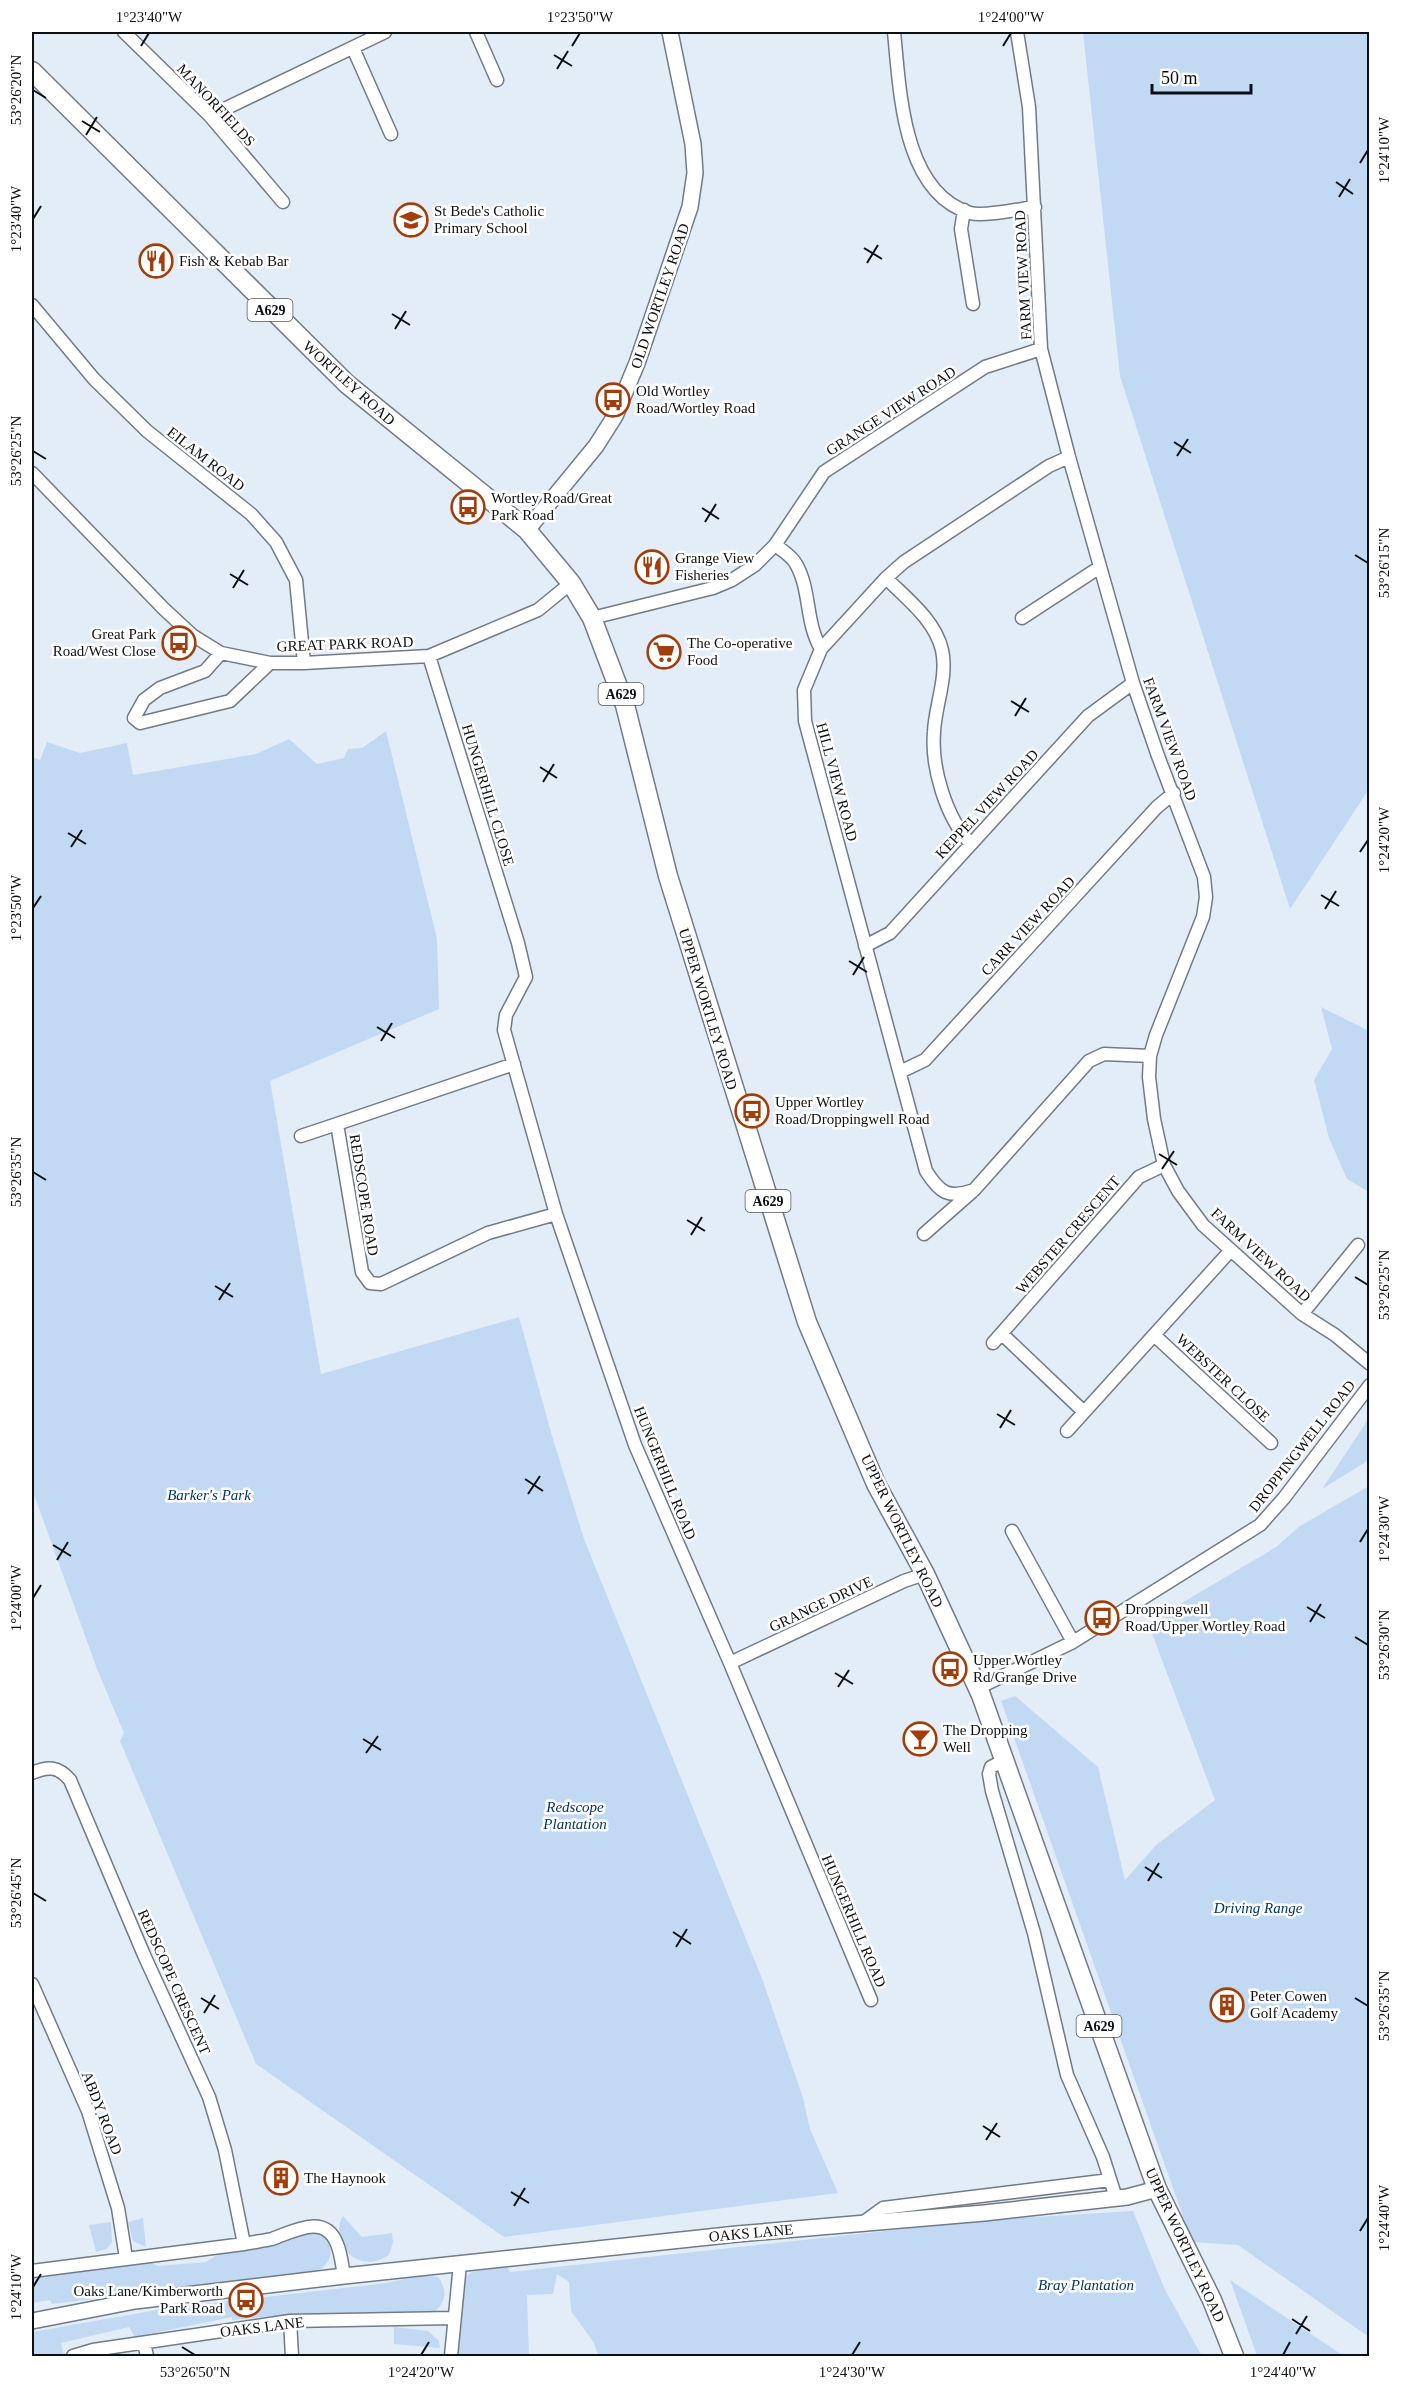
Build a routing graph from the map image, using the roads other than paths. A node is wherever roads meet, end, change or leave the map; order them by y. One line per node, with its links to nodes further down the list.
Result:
1 (124, 32): 10 (street, MANORFIELDS)
2 (385, 32): 7 (street)
3 (476, 32): 9 (street)
4 (670, 32): 20 (street, OLD WORTLEY ROAD)
5 (894, 32): 14 (street)
6 (1017, 32): 13 (street, FARM VIEW ROAD)
7 (352, 48): 10 (street); 11 (street)
8 (32, 72): 20 (main road, WORTLEY ROAD / A629)
9 (497, 80)
10 (210, 116): 12 (street, MANORFIELDS)
11 (391, 134)
12 (283, 202)
13 (1035, 207): 14 (street); 17 (street, FARM VIEW ROAD)
14 (964, 210): 15 (street)
15 (969, 297)
16 (32, 305): 31 (street, EILAM ROAD)
17 (1041, 349): 18 (street, FARM VIEW ROAD); 21 (street, GRANGE VIEW ROAD)
18 (1069, 457): 22 (street, FARM VIEW ROAD); 23 (street, HILL VIEW ROAD)
19 (32, 473): 28 (street, GREAT PARK ROAD)
20 (527, 530): 24 (main road, WORTLEY ROAD / A629)
21 (775, 545): 25 (street, GRANGE VIEW ROAD); 27 (street)
22 (1100, 567): 26 (street); 32 (street, FARM VIEW ROAD)
23 (886, 578): 27 (street, HILL VIEW ROAD); 34 (street)
24 (571, 583): 25 (main road, UPPER WORTLEY ROAD / A629); 29 (street, GREAT PARK ROAD)
25 (592, 618): 56 (main road, UPPER WORTLEY ROAD / A629)
26 (1022, 618)
27 (821, 649): 36 (street, HILL VIEW ROAD)
28 (222, 653): 30 (street, GREAT PARK ROAD); 30 (street)
29 (429, 656): 31 (street, GREAT PARK ROAD); 35 (street, HUNGERHILL CLOSE)
30 (270, 663): 31 (street, GREAT PARK ROAD)
31 (304, 663)
32 (1134, 683): 33 (street, FARM VIEW ROAD); 34 (street, KEPPEL VIEW ROAD)
33 (1174, 793): 37 (street, FARM VIEW ROAD); 39 (street, CARR VIEW ROAD)
34 (970, 843): 36 (street, KEPPEL VIEW ROAD)
35 (518, 944): 38 (street, HUNGERHILL ROAD)
36 (864, 946): 39 (street, HILL VIEW ROAD)
37 (1150, 1056): 42 (street, FARM VIEW ROAD); 43 (street)
38 (514, 1064): 40 (street, REDSCOPE ROAD); 44 (street, HUNGERHILL ROAD)
39 (900, 1072): 43 (street, HILL VIEW ROAD)
40 (337, 1124): 41 (street, REDSCOPE ROAD); 44 (street, REDSCOPE ROAD)
41 (301, 1136)
42 (1164, 1165): 47 (street, FARM VIEW ROAD); 52 (street, WEBSTER CRESCENT)
43 (974, 1190): 45 (street)
44 (556, 1214): 58 (street, HUNGERHILL ROAD)
45 (924, 1234)
46 (1358, 1245): 48 (street)
47 (1231, 1251): 48 (street, FARM VIEW ROAD); 49 (street)
48 (1302, 1314): 50 (street, FARM VIEW ROAD)
49 (1154, 1335): 52 (street); 54 (street, WEBSTER CLOSE)
50 (1370, 1364)
51 (1370, 1385): 57 (street, DROPPINGWELL ROAD)
52 (1084, 1412): 53 (street)
53 (1067, 1431)
54 (1271, 1443)
55 (1012, 1531): 57 (street)
56 (925, 1574): 58 (street, GRANGE DRIVE); 59 (main road, UPPER WORTLEY ROAD / A629)
57 (1073, 1642): 59 (street, DROPPINGWELL ROAD)
58 (730, 1663): 63 (street, HUNGERHILL ROAD)
59 (978, 1688): 60 (main road, UPPER WORTLEY ROAD / A629)
60 (1005, 1760): 64 (street); 65 (main road, UPPER WORTLEY ROAD / A629)
61 (32, 1773): 68 (street, REDSCOPE CRESCENT)
62 (32, 1984): 69 (street, ABDY ROAD)
63 (871, 2000)
64 (1110, 2180): 66 (street); 67 (street)
65 (1157, 2189): 66 (street, OAKS LANE); 81 (main road, UPPER WORTLEY ROAD / A629)
66 (1116, 2198): 67 (street, OAKS LANE)
67 (860, 2224): 70 (street, OAKS LANE)
68 (244, 2244): 69 (street); 72 (street)
69 (126, 2258): 71 (street)
70 (460, 2264): 72 (street, OAKS LANE); 73 (street)
71 (32, 2271)
72 (344, 2276): 74 (street, OAKS LANE)
73 (453, 2318): 75 (street, OAKS LANE); 80 (street)
74 (32, 2320)
75 (290, 2321): 76 (street, OAKS LANE); 79 (street)
76 (144, 2343): 77 (street, OAKS LANE); 78 (street)
77 (73, 2356)
78 (147, 2356)
79 (292, 2356)
80 (451, 2356)
81 (1234, 2356)

